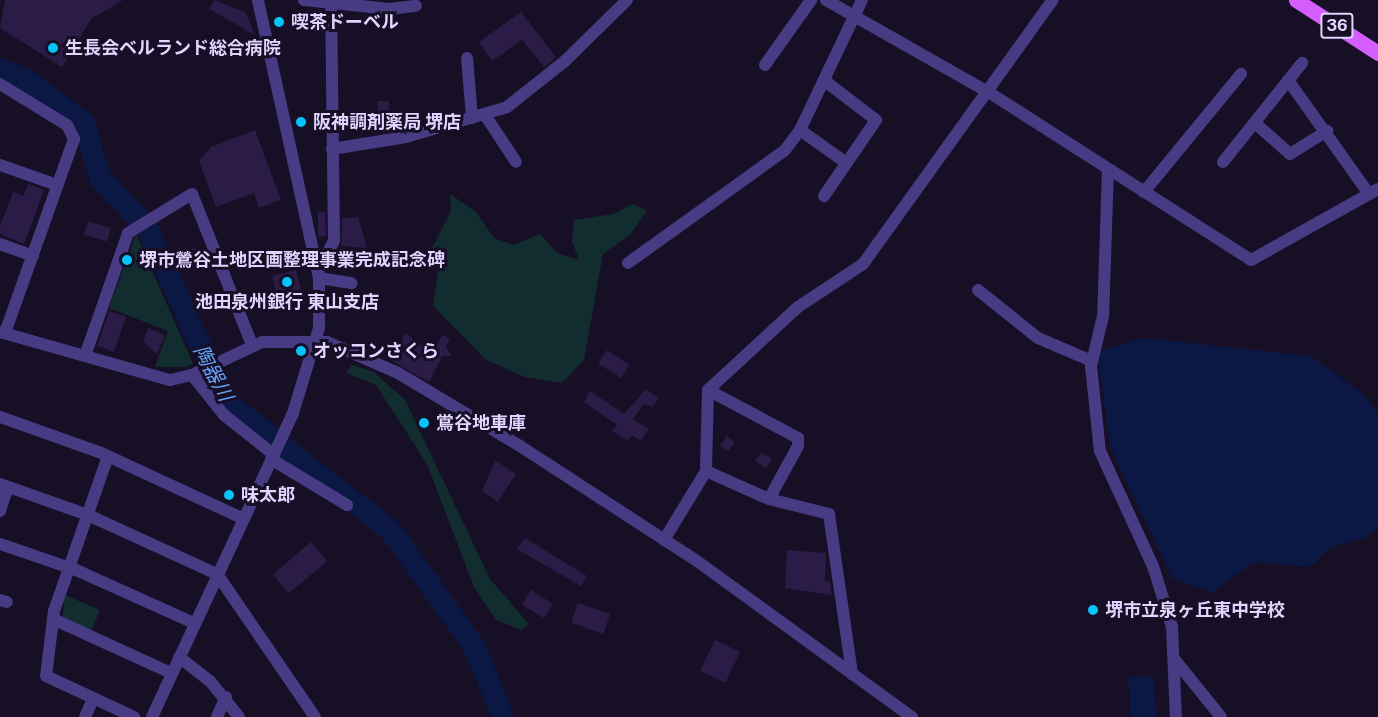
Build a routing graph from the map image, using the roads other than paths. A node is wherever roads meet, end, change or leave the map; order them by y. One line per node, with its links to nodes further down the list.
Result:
1 (258, 0): 39 (street)
2 (304, 0): 9 (street)
3 (627, 0): 21 (street)
4 (811, 0): 15 (street)
5 (826, 0): 11 (street)
6 (862, 0): 11 (street)
7 (1053, 0): 20 (street)
8 (1296, 0): 12 (main road, 36)
9 (331, 1): 10 (street); 26 (street)
10 (416, 6)
11 (855, 15): 18 (street); 20 (street)
12 (1378, 53)
13 (467, 58): 22 (street)
14 (1302, 63): 17 (street)
15 (765, 65)
16 (1241, 74): 33 (street)
17 (1288, 80): 23 (street); 25 (street)
18 (825, 81): 24 (street); 28 (street)
19 (0, 84): 32 (street)
20 (990, 93): 31 (street); 48 (street)
21 (485, 115): 22 (street); 27 (street)
22 (472, 118): 26 (street)
23 (1257, 124): 25 (street); 29 (street)
24 (800, 130): 28 (street); 38 (street)
25 (1327, 131): 34 (street)
26 (332, 149): 39 (street)
27 (516, 162)
28 (845, 162): 35 (street)
29 (1223, 162)
30 (0, 165): 32 (street)
31 (1108, 169): 33 (street); 46 (street)
32 (57, 185): 37 (street)
33 (1144, 192): 34 (street)
34 (1373, 192)
35 (824, 196)
36 (0, 244): 37 (street)
37 (33, 256): 42 (street)
38 (628, 263)
39 (318, 275): 40 (street); 43 (street)
40 (352, 283)
41 (978, 290): 46 (street)
42 (3, 332): 45 (street)
43 (316, 339): 44 (street); 50 (street); 59 (street)
44 (252, 345): 45 (street); 47 (street)
45 (85, 356): 47 (street)
46 (1092, 361): 66 (street)
47 (202, 370): 50 (street)
48 (708, 390): 52 (street); 54 (street)
49 (0, 417): 51 (street)
50 (273, 455): 55 (street); 58 (street)
51 (108, 456): 57 (street); 58 (street)
52 (706, 471): 54 (street); 59 (street)
53 (4, 486): 56 (street); 57 (street)
54 (769, 499): 68 (street)
55 (347, 505)
56 (0, 511)
57 (88, 515): 61 (street); 62 (street)
58 (242, 518): 62 (street)
59 (664, 540): 68 (street)
60 (0, 544): 61 (street)
61 (70, 568): 63 (street); 64 (street)
62 (218, 574): 64 (street); 76 (street)
63 (53, 619): 67 (street); 70 (street)
64 (194, 623): 65 (street)
65 (179, 657): 67 (street); 69 (street)
66 (1175, 660): 78 (street); 79 (street)
67 (171, 673): 73 (street)
68 (852, 674): 77 (street)
69 (226, 697): 74 (street); 75 (street)
70 (93, 699): 71 (street); 72 (street)
71 (85, 717)
72 (134, 717)
73 (152, 717)
74 (217, 717)
75 (239, 717)
76 (315, 717)
77 (912, 717)
78 (1176, 717)
79 (1221, 717)

